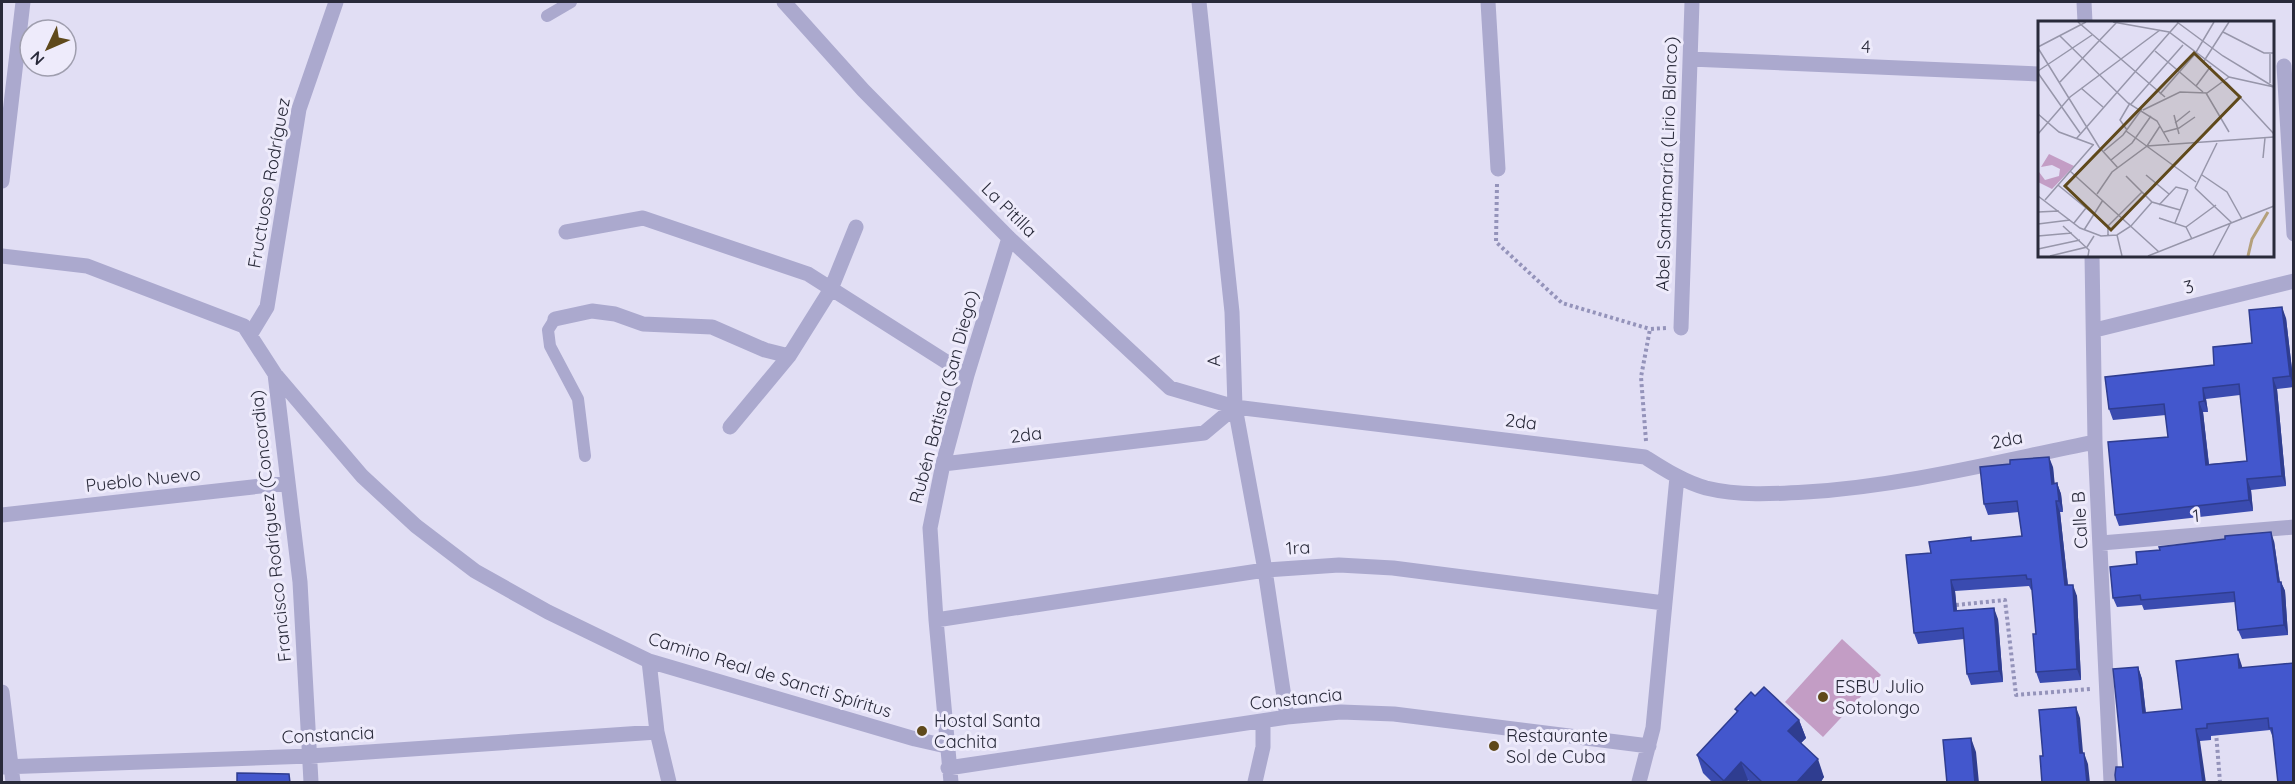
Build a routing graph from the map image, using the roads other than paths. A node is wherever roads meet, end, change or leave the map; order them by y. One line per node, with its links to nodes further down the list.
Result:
1 (23, 2): 15 (street)
2 (336, 2): 27 (street, Fructuoso Rodríguez)
3 (571, 2): 9 (lane)
4 (784, 2): 19 (street, La Pitilla)
5 (1199, 2): 31 (street, A)
6 (1488, 2): 14 (street)
7 (1692, 2): 11 (street, Abel Santamaría (Lirio Blanco))
8 (2084, 2): 10 (street)
9 (547, 16)
10 (2085, 21)
11 (1690, 59): 13 (street, 4); 25 (street, Abel Santamaría (Lirio Blanco))
12 (2283, 65): 18 (street)
13 (2038, 74)
14 (1498, 169)
15 (2, 181)
16 (856, 226): 23 (street)
17 (566, 232): 23 (street)
18 (2294, 234)
19 (1009, 238): 30 (street, Rubén Batista (San Diego)); 31 (street, La Pitilla)
20 (2, 256): 27 (street, Camino Real de Sancti Spíritus)
21 (2092, 256): 26 (street, Calle B)
22 (2294, 280): 26 (street, 3)
23 (831, 289): 28 (street); 30 (street)
24 (555, 319): 28 (street); 34 (lane)
25 (1681, 328)
26 (2095, 330): 33 (street, Calle B)
27 (250, 335): 29 (street, Camino Real de Sancti Spíritus)
28 (789, 356): 32 (street)
29 (275, 374): 37 (street, Francisco Rodríguez (Concordia)); 44 (street, Camino Real de Sancti Spíritus)
30 (967, 375): 35 (street, Rubén Batista (San Diego))
31 (1235, 407): 35 (street, 2da); 36 (street, 2da); 41 (street, A)
32 (730, 427)
33 (2095, 442): 36 (street, 2da); 40 (street, Calle B)
34 (585, 456)
35 (943, 464): 43 (street, Rubén Batista (San Diego))
36 (1677, 477): 42 (street)
37 (288, 483): 38 (street, Pueblo Nuevo); 51 (street, Francisco Rodríguez (Concordia))
38 (2, 515)
39 (2294, 527): 40 (street, 1)
40 (2101, 543): 59 (street, Calle B)
41 (1265, 570): 42 (street, 1ra); 43 (street, 1ra); 46 (street, A)
42 (1664, 603): 50 (street)
43 (936, 620): 49 (street, Rubén Batista (San Diego))
44 (649, 661): 48 (street); 49 (street, Camino Real de Sancti Spíritus)
45 (2, 692): 52 (street)
46 (1287, 717): 47 (street, Constancia); 50 (street, Constancia)
47 (1263, 721): 53 (street, Constancia); 57 (street)
48 (657, 732): 51 (street, Constancia); 56 (street)
49 (946, 746): 53 (street, Rubén Batista (San Diego))
50 (1649, 746): 58 (street)
51 (310, 756): 52 (street, Constancia); 55 (street, Francisco Rodríguez (Concordia))
52 (7, 766): 54 (street)
53 (949, 775)
54 (13, 783)
55 (311, 783)
56 (669, 783)
57 (1255, 783)
58 (1639, 783)
59 (2111, 783)

